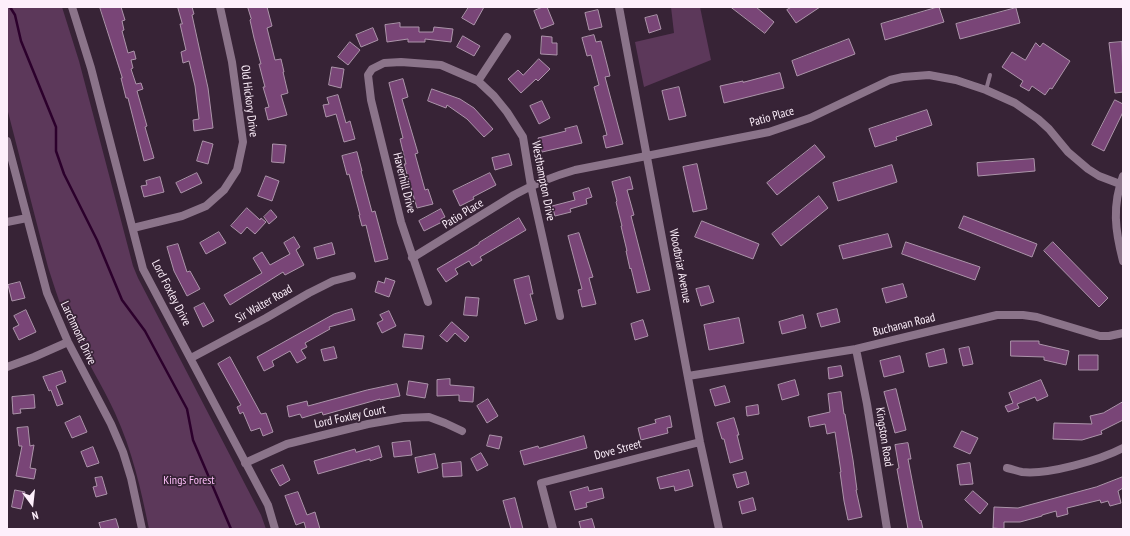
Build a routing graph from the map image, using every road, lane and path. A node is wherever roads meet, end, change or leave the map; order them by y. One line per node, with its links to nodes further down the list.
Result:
1 (72, 7): 15 (street, Lord Foxley Drive)
2 (220, 7): 15 (street, Old Hickory Drive)
3 (620, 7): 10 (street, Woodbriar Avenue)
4 (507, 37): 7 (street)
5 (372, 69): 7 (street, Westhampton Drive); 16 (street, Haverhill Drive)
6 (990, 75): 8 (lane)
7 (478, 81): 12 (street, Westhampton Drive)
8 (986, 90): 10 (street, Patio Place); 11 (street, Patio Place)
9 (7, 141): 13 (street, Larchmont Drive)
10 (646, 156): 12 (street, Patio Place); 26 (street, Woodbriar Avenue)
11 (1121, 180): 17 (street)
12 (531, 186): 16 (street, Patio Place); 20 (street, Westhampton Drive)
13 (27, 218): 14 (street); 22 (street, Larchmont Drive)
14 (7, 222)
15 (133, 228): 24 (street, Lord Foxley Drive)
16 (412, 258): 19 (street, Haverhill Drive)
17 (1123, 261)
18 (352, 276): 24 (street, Sir Walter Road)
19 (428, 302)
20 (560, 316)
21 (1123, 333): 23 (street, Buchanan Road)
22 (68, 342): 25 (street); 32 (street, Larchmont Drive)
23 (856, 349): 26 (street, Buchanan Road); 36 (street, Kingston Road)
24 (191, 358): 30 (street, Lord Foxley Drive)
25 (7, 367)
26 (688, 376): 28 (street, Woodbriar Avenue)
27 (462, 431): 30 (street, Lord Foxley Court)
28 (700, 442): 34 (street, Dove Street); 35 (street, Woodbriar Avenue)
29 (1123, 448): 31 (street)
30 (245, 463): 33 (street, Lord Foxley Drive)
31 (1007, 468)
32 (142, 529)
33 (275, 529)
34 (554, 529)
35 (719, 529)
36 (887, 529)

